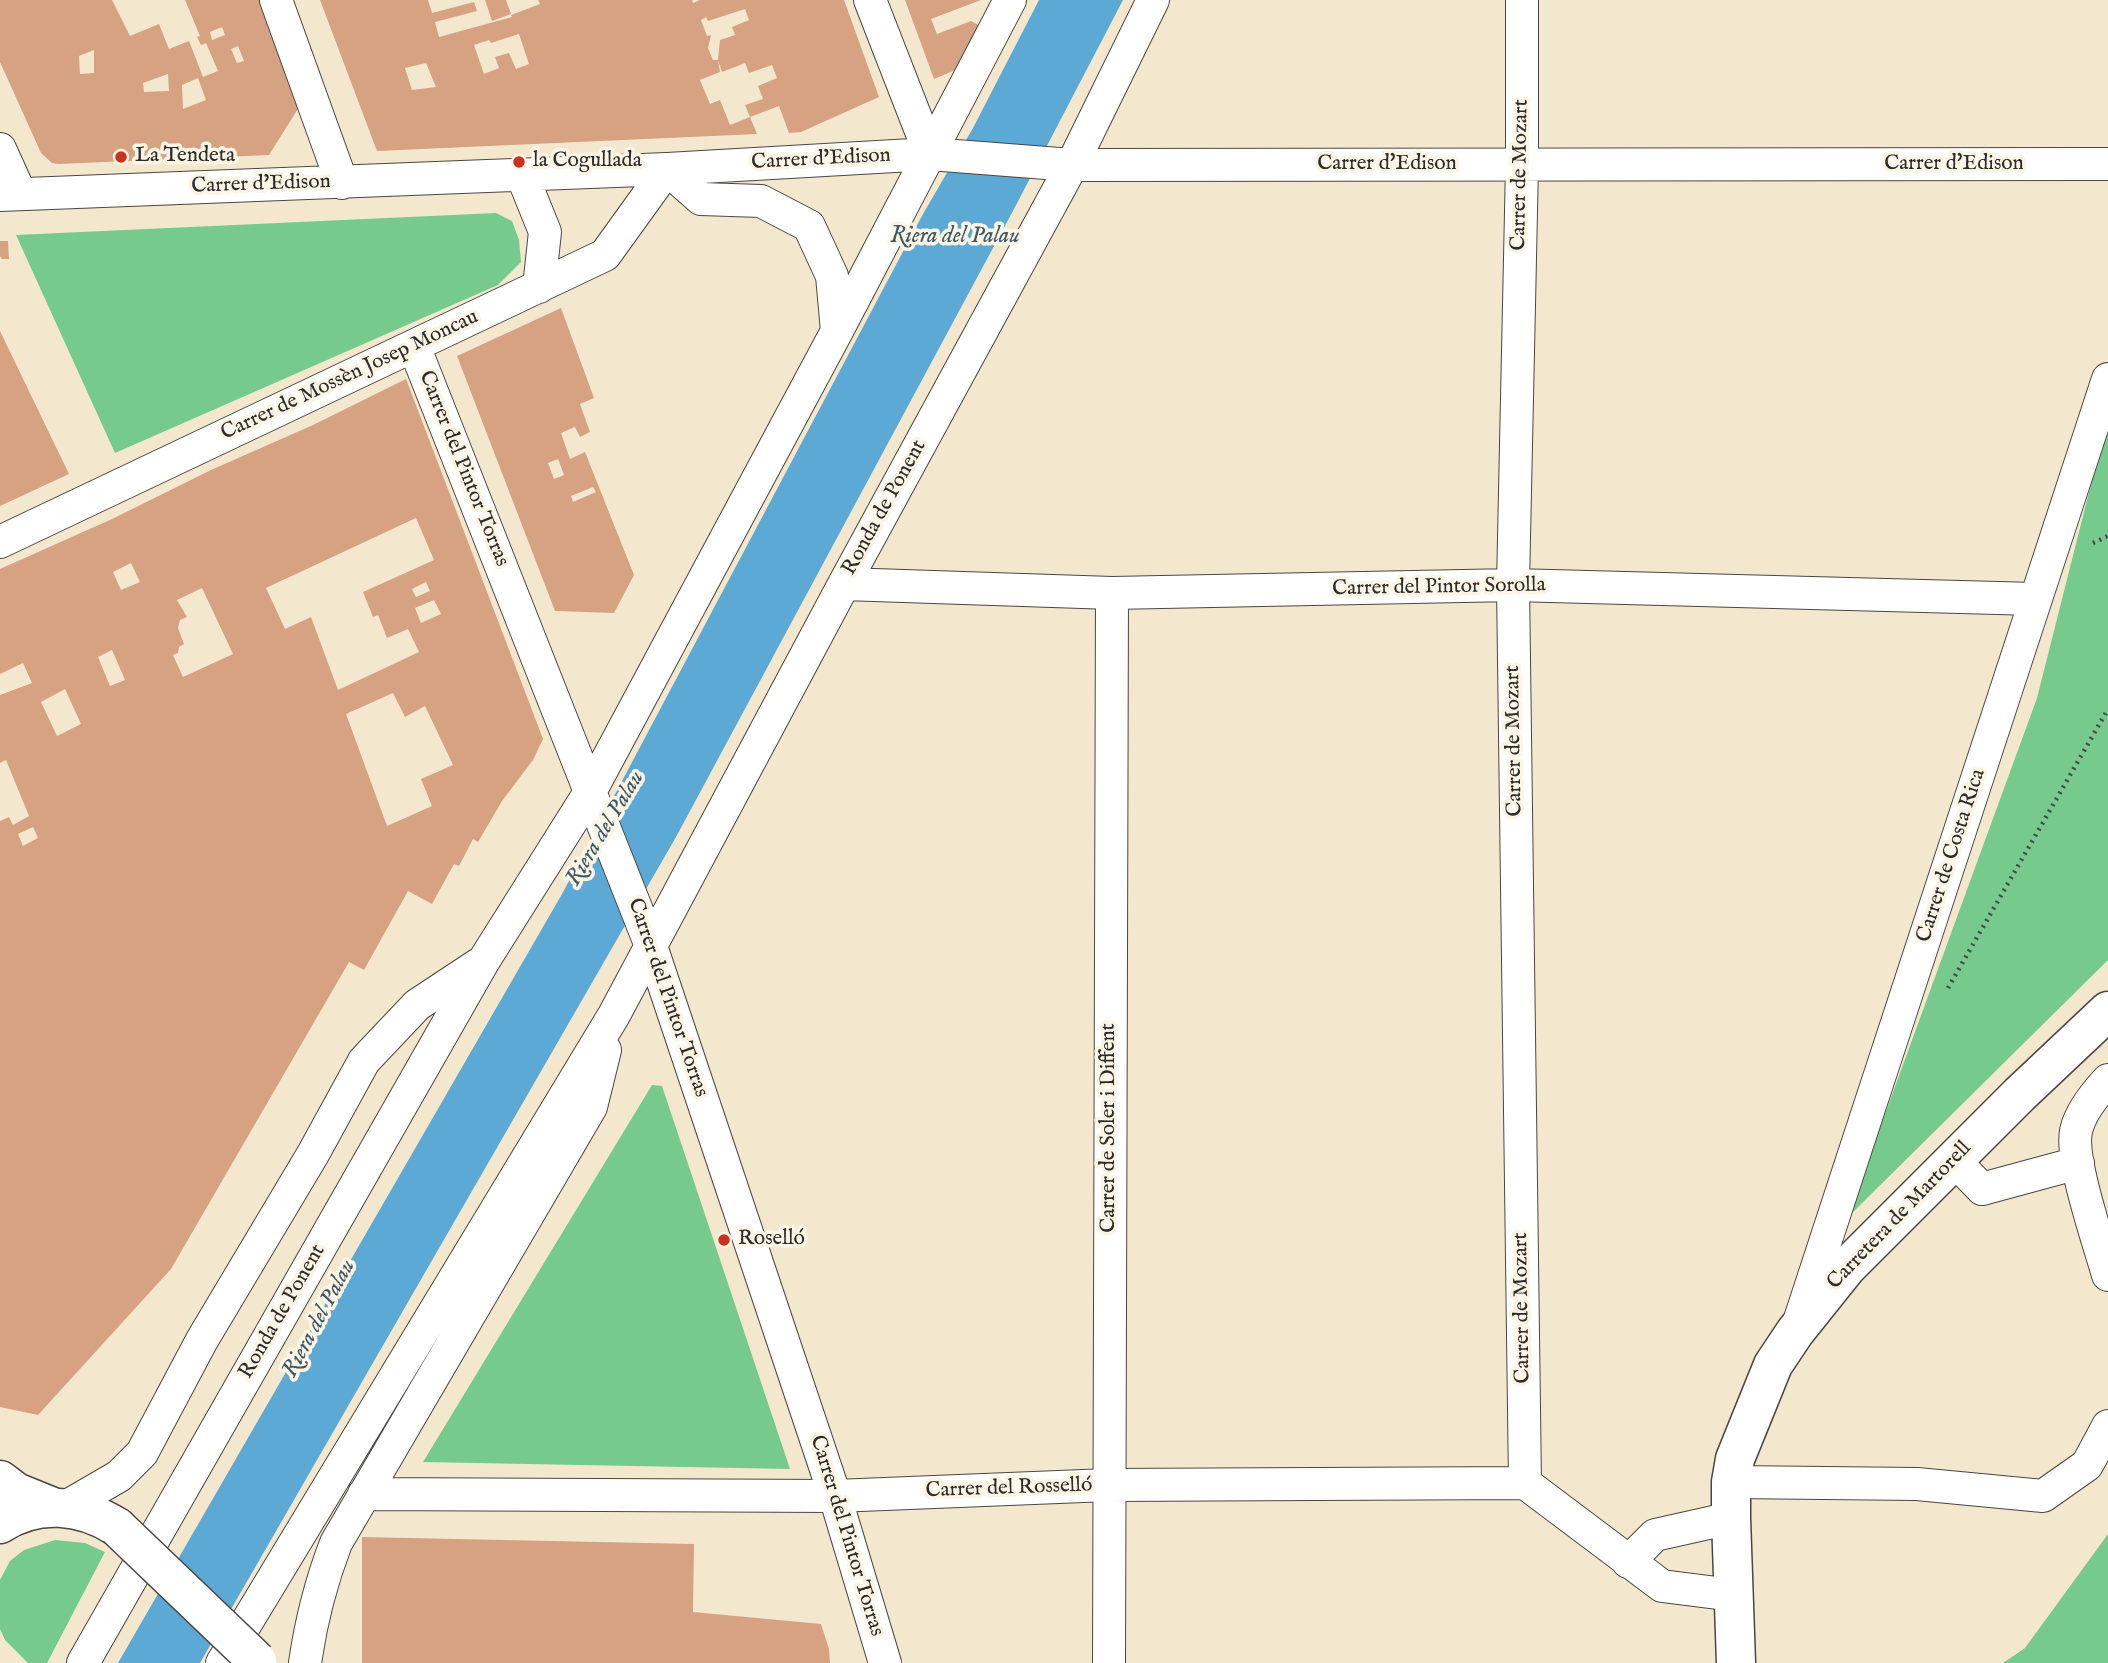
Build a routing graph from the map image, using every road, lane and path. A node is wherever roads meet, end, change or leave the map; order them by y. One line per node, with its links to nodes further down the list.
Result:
1 (276, 0): 13 (street)
2 (870, 0): 7 (street)
3 (1010, 0): 7 (street, Ronda de Ponent)
4 (1153, 0): 8 (street, Ronda de Ponent)
5 (1522, 0): 10 (street, Carrer de Mozart)
6 (0, 149): 14 (street)
7 (937, 154): 8 (street, Carrer d'Edison); 11 (street, Carrer d'Edison); 16 (street, Ronda de Ponent)
8 (1060, 164): 10 (street, Carrer d'Edison); 22 (street, Ronda de Ponent)
9 (2108, 164): 10 (street, Carrer d'Edison)
10 (1522, 165): 23 (street, Carrer de Mozart)
11 (667, 169): 12 (street, Carrer d'Edison); 15 (street, Carrer de Mossèn Josep Moncau); 16 (street, Carrer d'Edison)
12 (522, 175): 13 (street, Carrer d'Edison); 15 (street)
13 (342, 183): 14 (street, Carrer d'Edison)
14 (10, 194)
15 (539, 286): 17 (street, Carrer de Mossèn Josep Moncau)
16 (837, 331): 27 (street, Ronda de Ponent)
17 (414, 346): 20 (street, Carrer de Mossèn Josep Moncau); 27 (street, Carrer del Pintor Torras)
18 (2108, 379): 25 (street, Carrer de Costa Rica)
19 (2108, 536): 21 (path)
20 (0, 542)
21 (2088, 545)
22 (844, 584): 24 (street, Carrer del Pintor Sorolla); 28 (street, Ronda de Ponent)
23 (1513, 585): 24 (street, Carrer del Pintor Sorolla); 25 (street, Carrer del Pintor Sorolla); 40 (street, Carrer de Mozart)
24 (1112, 593): 41 (street, Carrer de Soler i Diffent)
25 (2035, 598): 37 (street, Carrer de Costa Rica)
26 (2108, 709): 30 (path)
27 (594, 803): 28 (street, Carrer del Pintor Torras); 29 (street, Ronda de Ponent)
28 (651, 946): 32 (street, Ronda de Ponent); 43 (street, Carrer del Pintor Torras)
29 (483, 962): 45 (street, Ronda de Ponent); 50 (street, Ronda de Ponent)
30 (1942, 999)
31 (2108, 1011): 34 (street, Carretera de Martorell)
32 (614, 1015): 42 (street, Ronda de Ponent); 49 (street, Ronda de Ponent)
33 (2108, 1080): 35 (street)
34 (1955, 1160): 35 (street); 37 (street, Carretera de Martorell)
35 (2078, 1163): 36 (street)
36 (2108, 1275)
37 (1795, 1332): 44 (street, Carretera de Martorell)
38 (2108, 1426): 44 (street)
39 (0, 1480): 45 (street)
40 (1525, 1483): 41 (street, Carrer del Rosselló); 47 (street)
41 (1108, 1485): 43 (street, Carrer del Rosselló); 53 (street, Carrer de Soler i Diffent)
42 (364, 1494): 43 (street, Carrer del Rosselló); 51 (street, Ronda de Ponent)
43 (835, 1496): 52 (street, Carrer del Pintor Torras)
44 (1731, 1500): 47 (street); 48 (street, Carretera de Martorell)
45 (59, 1508): 46 (street); 49 (street, bridge)
46 (0, 1524)
47 (1628, 1562): 48 (street)
48 (1733, 1595): 54 (street, Carretera de Martorell)
49 (246, 1662)
50 (83, 1663)
51 (305, 1663)
52 (885, 1663)
53 (1109, 1663)
54 (1736, 1663)

